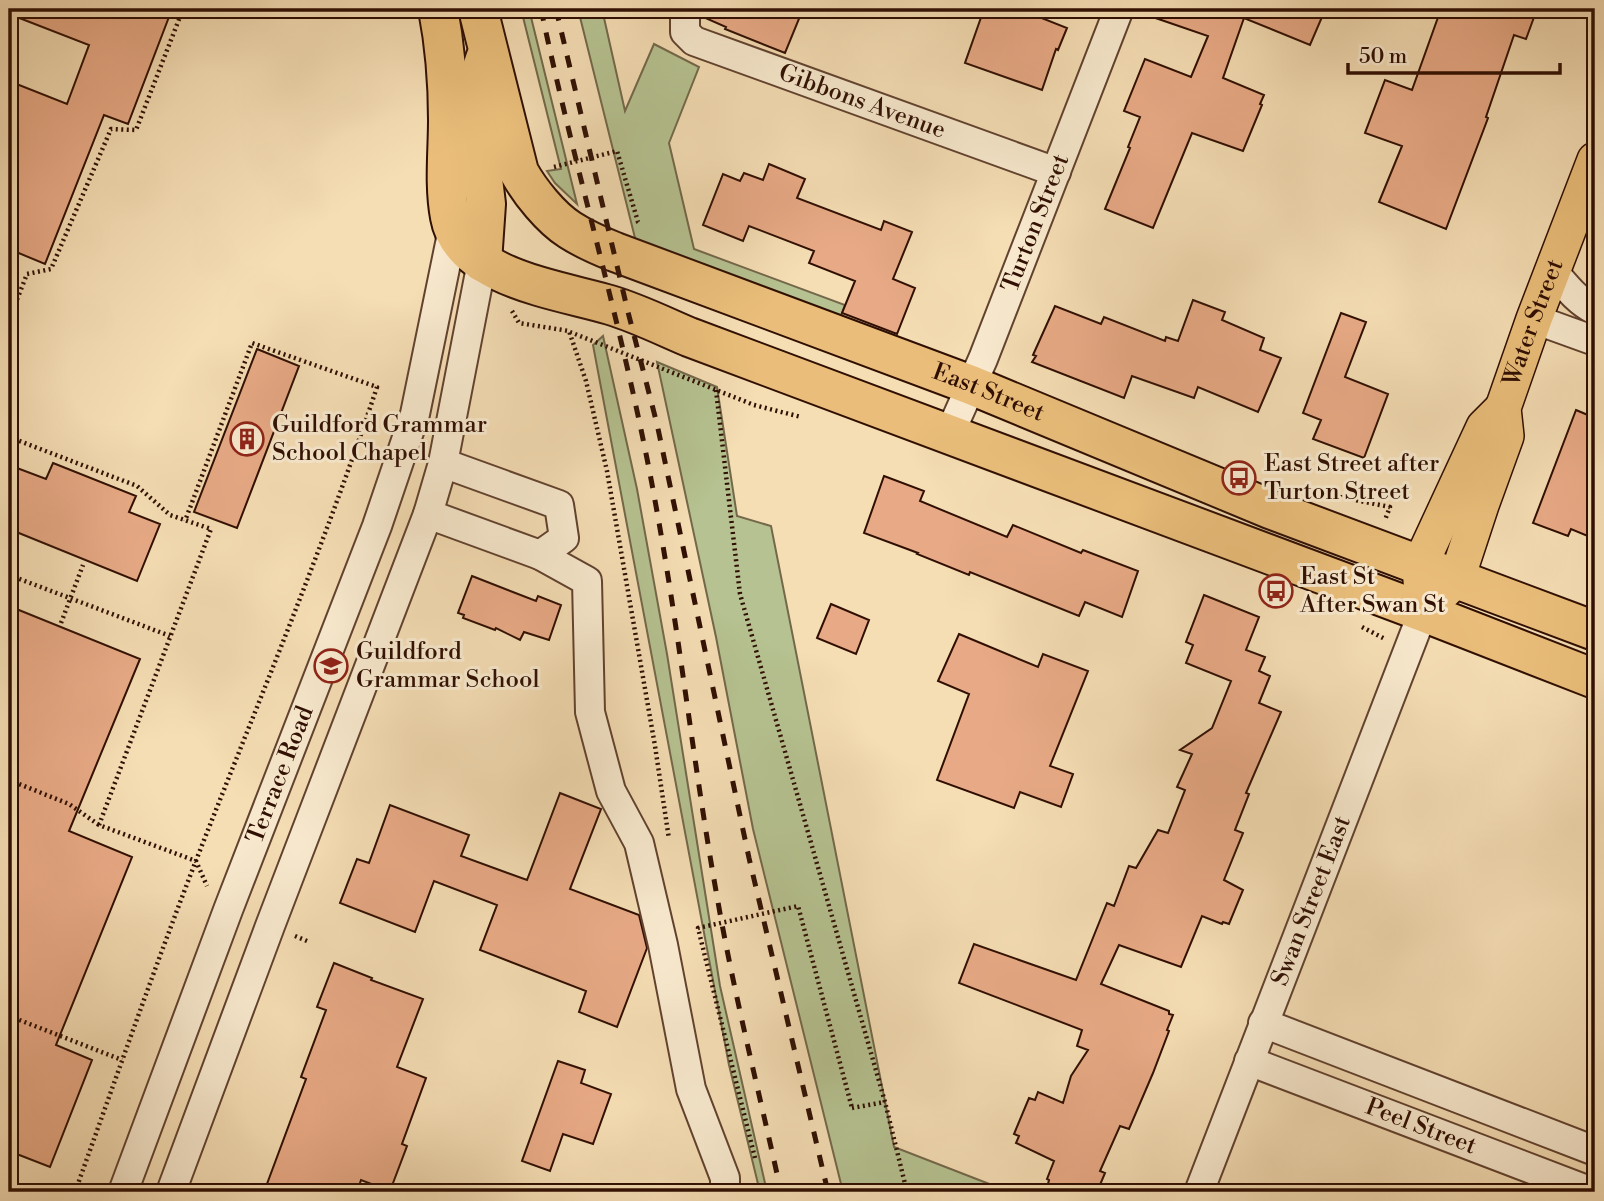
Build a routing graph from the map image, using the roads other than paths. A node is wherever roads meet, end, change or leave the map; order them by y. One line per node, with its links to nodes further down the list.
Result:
1 (438, 9): 8 (highway)
2 (478, 9): 5 (highway, East Street)
3 (1119, 9): 7 (street, Turton Street)
4 (687, 13): 7 (street, Gibbons Avenue)
5 (487, 50): 9 (highway); 14 (highway, East Street)
6 (1595, 160): 10 (main road, Water Street)
7 (1056, 172): 14 (street, Turton Street)
8 (453, 229): 9 (highway, East Street); 28 (street, Terrace Road)
9 (482, 262): 16 (highway, East Street); 17 (street, Terrace Road)
10 (1553, 271): 11 (street); 12 (main road, Water Street)
11 (1595, 310)
12 (1534, 319): 13 (street); 15 (main road, Water Street)
13 (1595, 341)
14 (971, 385): 16 (street, Turton Street); 20 (highway, East Street)
15 (1503, 408): 20 (main road, Water Street); 21 (main road, Water Street)
16 (949, 435): 22 (highway, East Street)
17 (443, 463): 18 (street, Terrace Road); 19 (street)
18 (428, 514): 19 (street); 29 (street, Terrace Road)
19 (540, 555): 30 (street)
20 (1420, 565): 21 (highway, East Street); 22 (main road, Water Street)
21 (1457, 578): 22 (main road, Water Street); 23 (highway, East Street)
22 (1423, 612): 24 (highway, East Street); 25 (street, Swan Street East)
23 (1595, 631)
24 (1595, 679)
25 (1263, 1023): 26 (street, Swan Street East); 27 (street, Peel Street)
26 (1249, 1061): 31 (street, Swan Street East); 32 (street, Peel Street)
27 (1595, 1151)
28 (123, 1192)
29 (172, 1192)
30 (725, 1192)
31 (1199, 1192)
32 (1592, 1192)

